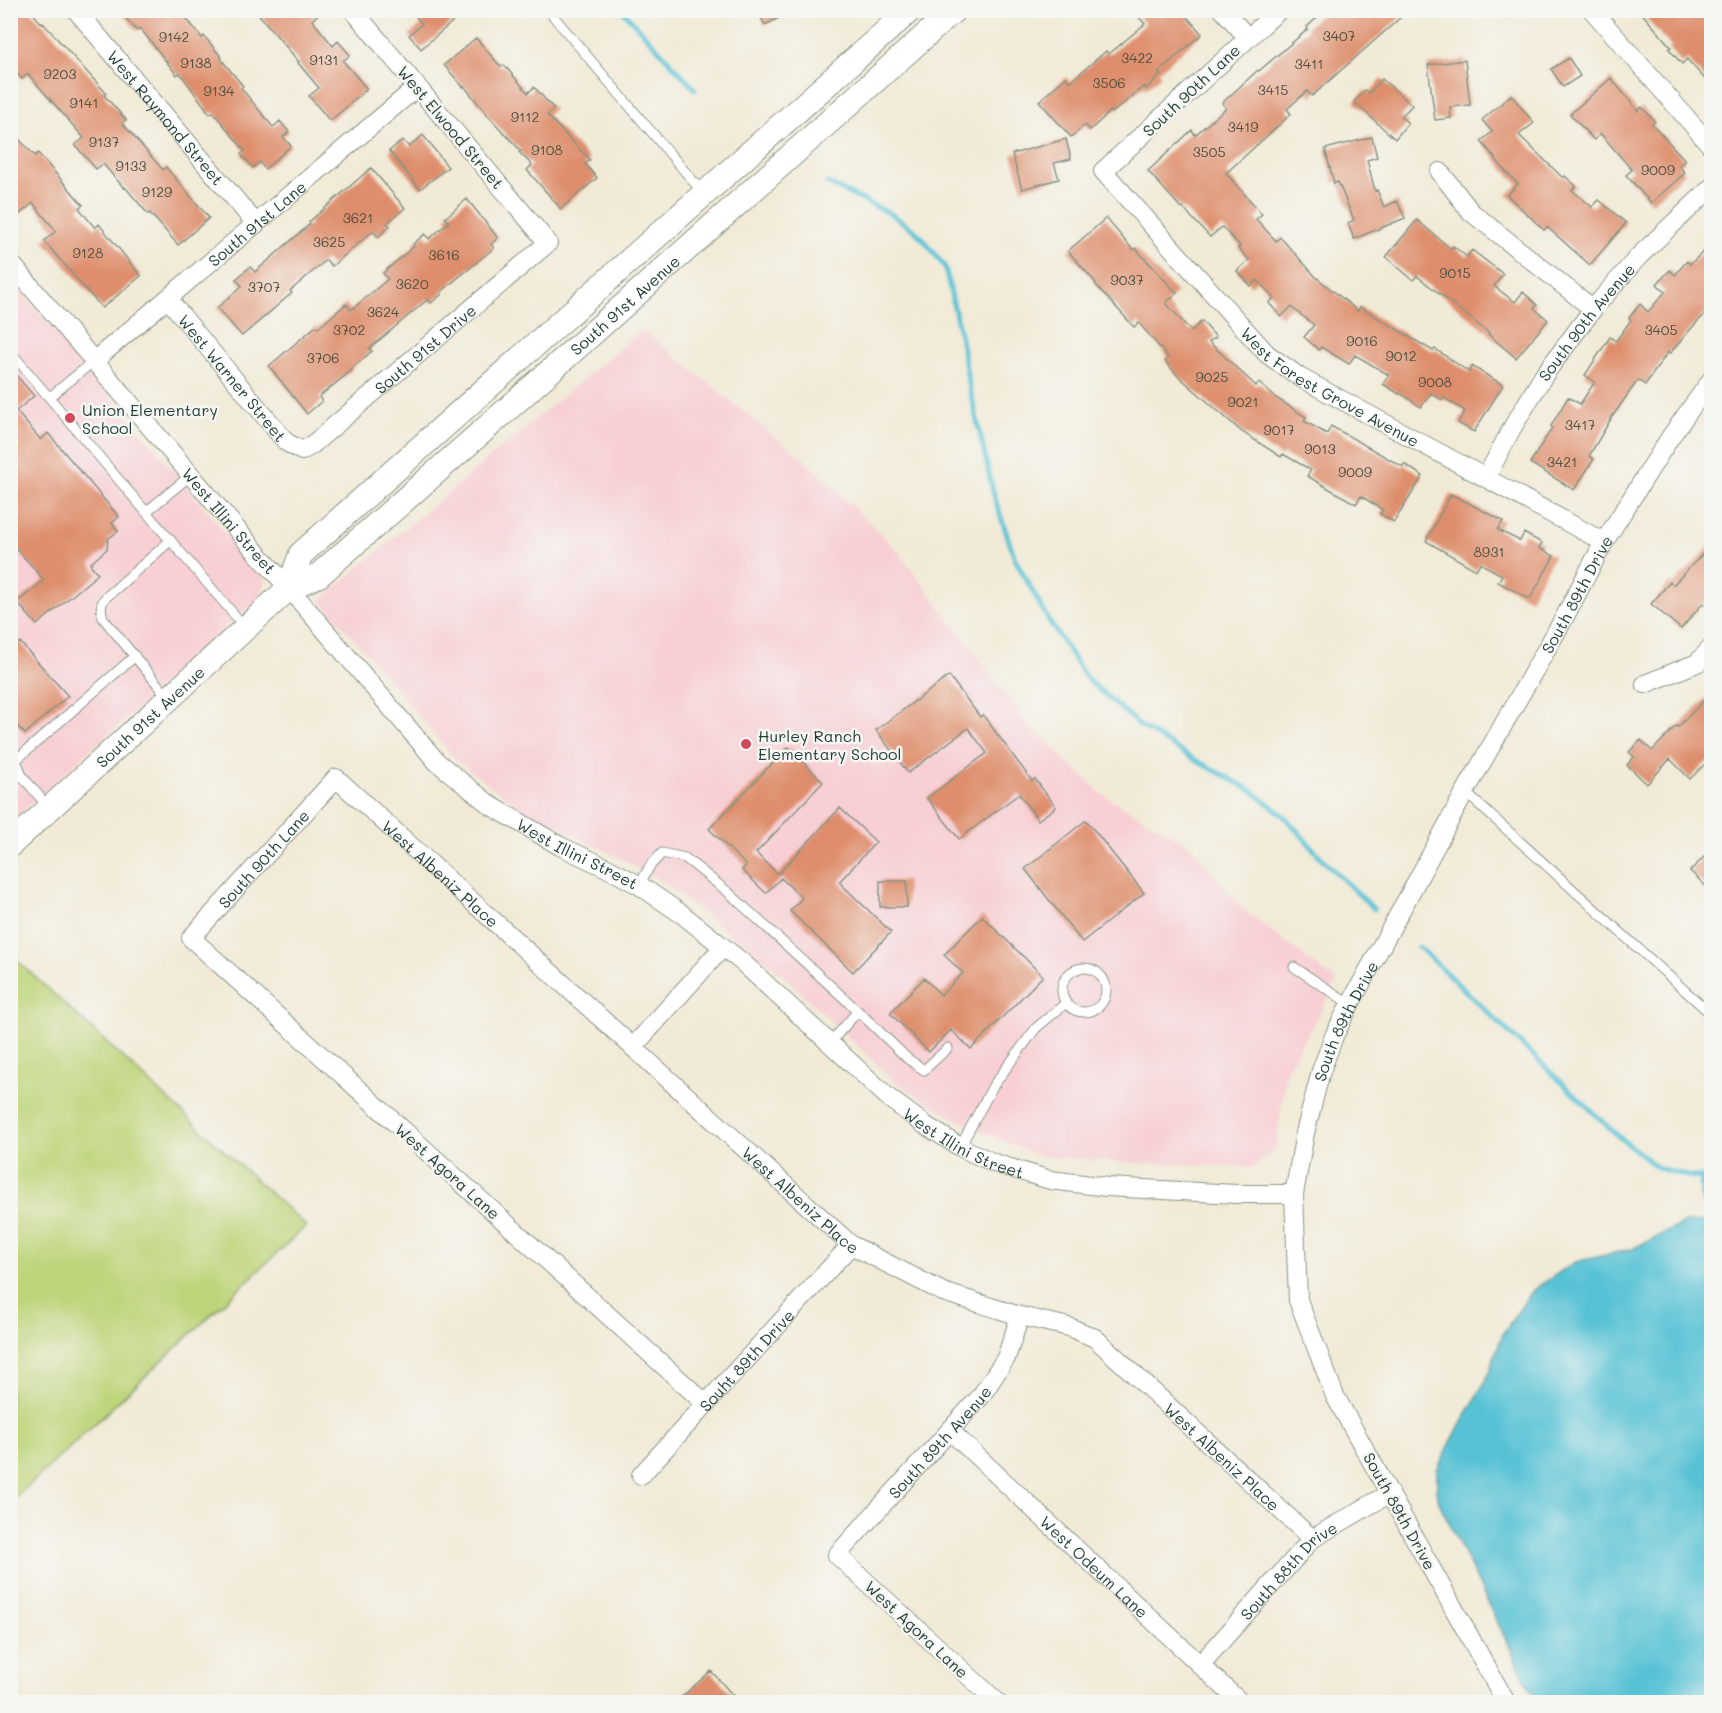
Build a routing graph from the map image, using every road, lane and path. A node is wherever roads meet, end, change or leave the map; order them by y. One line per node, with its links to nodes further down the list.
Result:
1 (76, 10): 16 (street, West Raymond Street)
2 (353, 10): 10 (street, West Elwood Street)
3 (548, 10): 15 (lane)
4 (910, 10): 15 (main road, South 91st Avenue)
5 (954, 10): 31 (main road, South 91st Avenue)
6 (1223, 10): 9 (street)
7 (1280, 10): 9 (street, South 90th Lane)
8 (1592, 10): 11 (street)
9 (1248, 38): 12 (street, South 90th Lane)
10 (417, 87): 16 (street, South 91st Lane); 17 (street, West Elwood Street)
11 (1712, 147)
12 (1103, 171): 27 (street, West Forest Grove Avenue)
13 (1440, 172): 20 (street)
14 (1712, 187): 20 (street, South 90th Avenue)
15 (704, 195): 31 (main road, South 91st Avenue)
16 (256, 224): 19 (street, South 91st Lane)
17 (548, 243): 25 (street, South 91st Drive)
18 (10, 262): 22 (street, West Illini Street)
19 (168, 299): 22 (street, South 91st Lane); 25 (street, West Warner Street)
20 (1593, 309): 27 (street, South 90th Avenue)
21 (14, 356): 24 (lane)
22 (95, 360): 24 (lane); 26 (street, West Illini Street)
23 (1712, 379): 30 (street, South 89th Drive)
24 (51, 397): 28 (lane)
25 (302, 451)
26 (191, 475): 28 (lane); 31 (street, West Illini Street)
27 (1486, 478): 30 (street, West Forest Grove Avenue)
28 (146, 512): 29 (lane)
29 (171, 540): 32 (lane); 34 (lane)
30 (1604, 542): 38 (street, South 89th Drive)
31 (289, 588): 32 (main road, South 91st Avenue); 41 (street, West Illini Street)
32 (246, 628): 36 (main road, South 91st Avenue)
33 (1712, 647): 35 (street)
34 (135, 656): 36 (lane); 39 (lane)
35 (1645, 684)
36 (169, 699): 39 (main road, South 91st Avenue)
37 (336, 778): 42 (street, South 90th Lane); 50 (street, West Albeniz Place)
38 (1465, 792): 46 (street, South 89th Drive); 48 (lane)
39 (50, 810): 40 (main road, South 91st Avenue)
40 (10, 845)
41 (639, 885): 43 (street, West Illini Street); 47 (lane)
42 (190, 938): 56 (street, West Agora Lane)
43 (723, 947): 49 (street, West Illini Street); 50 (street)
44 (1294, 967): 46 (lane)
45 (1066, 1003): 45 (lane); 52 (lane)
46 (1350, 1004): 53 (street, South 89th Drive)
47 (858, 1011): 49 (lane); 51 (lane)
48 (1712, 1015)
49 (829, 1044): 52 (street, West Illini Street)
50 (633, 1047): 54 (street, West Albeniz Place)
51 (948, 1048)
52 (960, 1147): 53 (street, West Illini Street)
53 (1294, 1194): 59 (street, South 89th Drive)
54 (851, 1245): 55 (street, West Albeniz Place); 56 (street, Souht 89th Drive)
55 (1020, 1316): 57 (street, South 89th Avenue); 60 (street, West Albeniz Place)
56 (706, 1404): 58 (street, Souht 89th Drive)
57 (950, 1431): 61 (street, South 89th Avenue); 62 (street, West Odeum Lane)
58 (641, 1475)
59 (1390, 1493): 60 (street, South 88th Drive); 65 (street, South 89th Drive)
60 (1312, 1539): 62 (street, South 88th Drive)
61 (837, 1555): 63 (street, West Agora Lane)
62 (1200, 1665): 64 (street, West Odeum Lane)
63 (998, 1702)
64 (1240, 1702)
65 (1506, 1702)

